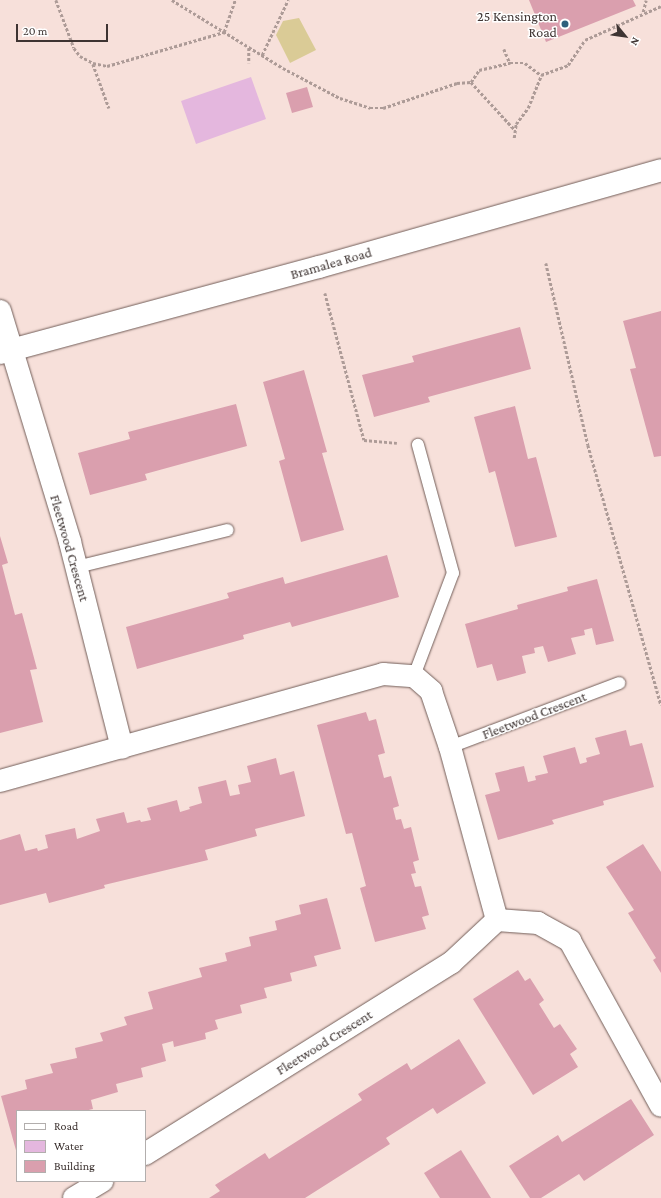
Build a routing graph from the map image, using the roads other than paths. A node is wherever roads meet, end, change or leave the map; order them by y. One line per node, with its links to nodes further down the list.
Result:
1 (661, 170): 3 (street, Bramalea Road)
2 (0, 311): 3 (street, Fleetwood Crescent)
3 (5, 351): 6 (street, Fleetwood Crescent)
4 (418, 445): 7 (lane)
5 (228, 530): 6 (lane)
6 (77, 568): 10 (street, Fleetwood Crescent)
7 (414, 676): 9 (street); 10 (street)
8 (619, 683): 9 (lane, Fleetwood Crescent)
9 (450, 747): 12 (street)
10 (122, 748): 11 (street)
11 (0, 781)
12 (496, 920): 13 (street); 14 (street, Fleetwood Crescent)
13 (661, 1106)
14 (146, 1153)
15 (100, 1182): 16 (street)
16 (74, 1198)

